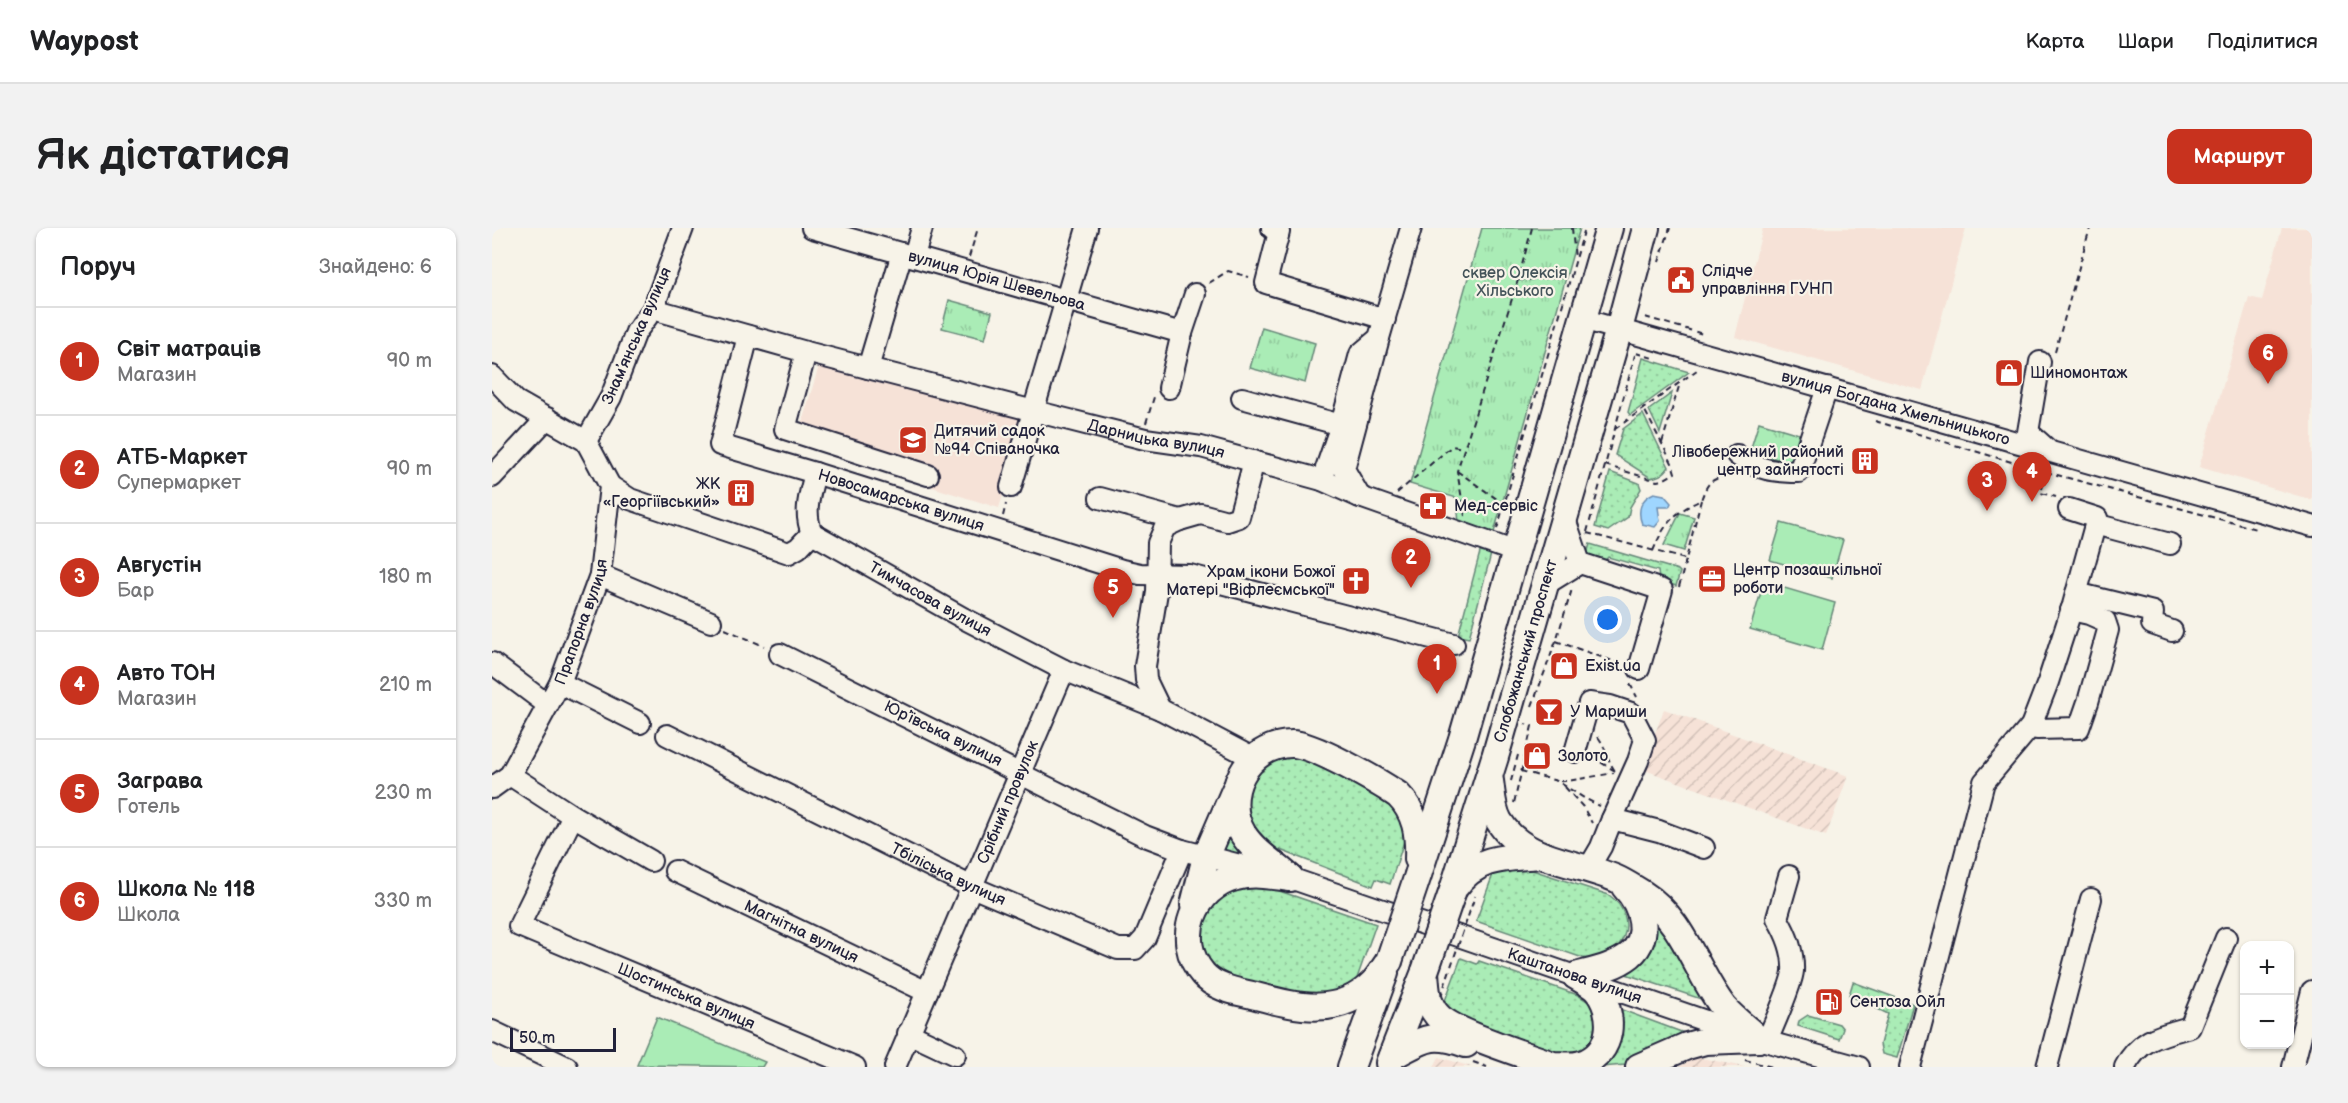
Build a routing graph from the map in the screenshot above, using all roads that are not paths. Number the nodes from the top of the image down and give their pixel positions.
1 (682, 228) edge
2 (812, 228) edge
3 (922, 228) edge
4 (1087, 228) edge
5 (1411, 228) edge
6 (1609, 228) edge
7 (1646, 228) edge
8 (1277, 229) edge
9 (908, 254) junction
10 (1195, 294) road end
11 (1066, 300) junction
12 (653, 309) junction
13 (1385, 319) junction
14 (1582, 320) junction
15 (1630, 332) junction
16 (1182, 333) junction
17 (748, 336) junction
18 (1379, 338) junction
19 (806, 352) junction
20 (2047, 358) road end
21 (868, 368) junction
22 (492, 376) edge
23 (1169, 388) road end
24 (1827, 388) junction
25 (1242, 398) dead end
26 (1034, 411) junction
27 (547, 418) junction
28 (1341, 424) junction
29 (586, 441) junction
30 (2049, 451) junction
31 (1737, 455) dead end
32 (1254, 461) junction
33 (815, 472) junction
34 (928, 475) dead end
35 (492, 477) edge
36 (1322, 480) junction
37 (610, 486) junction
38 (1011, 487) road end
39 (1100, 498) dead end
40 (1368, 500) junction
41 (2065, 504) road end
42 (1564, 516) junction
43 (1180, 520) junction
44 (2095, 524) junction
45 (2312, 526) edge
46 (812, 533) junction
47 (2170, 544) dead end
48 (1516, 552) junction
49 (1580, 563) junction
50 (1156, 573) junction
51 (600, 575) junction
52 (1544, 586) junction
53 (2074, 601) junction
54 (711, 622) road end
55 (2172, 631) dead end
56 (1454, 644) dead end
57 (780, 654) road end
58 (492, 663) edge
59 (1639, 669) road end
60 (1064, 670) junction
61 (560, 683) junction
62 (548, 705) junction
63 (1160, 709) junction
64 (640, 723) dead end
65 (2031, 726) junction
66 (667, 735) dead end
67 (1575, 752) road end
68 (1253, 758) junction
69 (1020, 773) junction
70 (510, 775) junction
71 (1489, 777) junction
72 (1236, 786) junction
73 (492, 788) edge
74 (1614, 815) junction
75 (573, 816) junction
76 (1704, 848) dead end
77 (1182, 850) junction
78 (1540, 855) junction
79 (1206, 856) junction
80 (651, 861) dead end
81 (1588, 869) junction
82 (675, 871) dead end
83 (1418, 875) junction
84 (1789, 876) dead end
85 (1290, 878) junction
86 (1618, 879) junction
87 (972, 887) junction
88 (1464, 893) junction
89 (2091, 899) dead end
90 (1191, 917) junction
91 (2226, 938) dead end
92 (1389, 961) junction
93 (1425, 971) junction
94 (1576, 976) junction
95 (2312, 991) edge
96 (927, 992) junction
97 (492, 1031) edge
98 (908, 1033) junction
99 (1760, 1047) junction
100 (955, 1055) dead end
101 (1389, 1062) edge
102 (567, 1067) edge
103 (855, 1067) edge
104 (895, 1067) edge
105 (1351, 1067) edge
106 (1529, 1067) edge
107 (1639, 1067) edge
108 (1859, 1067) edge
109 (1910, 1067) edge
110 (2047, 1067) edge
111 (2125, 1067) edge
112 (2293, 1067) edge

1 - 12 street, Знамʼянська вулиця
2 - 9 street, вулиця Юрія Шевельова
3 - 9 street
4 - 11 street
5 - 13 street
6 - 14 main road
7 - 15 main road, Слобожанський проспект
8 - 13 street
9 - 11 street, вулиця Юрія Шевельова
9 - 21 street
10 - 16 street
11 - 16 street, вулиця Юрія Шевельова
11 - 26 street
12 - 17 street, Дарницька вулиця
12 - 29 street, Знамʼянська вулиця
13 - 18 street
14 - 15 street, вулиця Богдана Хмельницького
14 - 48 main road
15 - 24 street, вулиця Богдана Хмельницького
15 - 42 main road, Слобожанський проспект
16 - 23 street
17 - 19 street, Дарницька вулиця
17 - 33 street, Новосамарська вулиця
18 - 28 street
18 - 40 street
19 - 21 street, Дарницька вулиця
19 - 34 street
20 - 30 street
21 - 26 street, Дарницька вулиця
22 - 27 street
24 - 30 street, вулиця Богдана Хмельницького
24 - 31 street
25 - 28 street
26 - 32 street, Дарницька вулиця
26 - 38 street
27 - 29 street
27 - 35 street
28 - 36 street
29 - 37 street
30 - 45 street, вулиця Богдана Хмельницького
32 - 36 street, Дарницька вулиця
32 - 43 street
33 - 46 street
33 - 50 street, Новосамарська вулиця
36 - 40 street, Дарницька вулиця
37 - 46 street
37 - 51 street, Прапорна вулиця
39 - 43 street
40 - 48 street, Дарницька вулиця
41 - 44 street
42 - 49 street
42 - 52 main road, Слобожанський проспект
43 - 50 street
44 - 47 street
44 - 53 street
46 - 60 street, Тимчасова вулиця
48 - 83 main road
49 - 52 street
49 - 59 street
50 - 56 street, Новосамарська вулиця
50 - 63 street
51 - 54 street
51 - 61 street, Прапорна вулиця
52 - 71 main road, Слобожанський проспект
53 - 55 street
53 - 65 street
53 - 65 street
57 - 69 street, Юрʼївська вулиця
58 - 62 street
60 - 63 street, Тимчасова вулиця
60 - 69 street, Срібний провулок
61 - 62 street, Прапорна вулиця
61 - 64 street
62 - 70 street, Прапорна вулиця
63 - 68 street, Тимчасова вулиця
65 - 109 street
66 - 87 street, Тбіліська вулиця
67 - 74 street
68 - 72 main road
68 - 83 main road
69 - 77 street, Юрʼївська вулиця
69 - 87 street, Срібний провулок
70 - 73 street, Прапорна вулиця
70 - 75 street
71 - 78 main road
71 - 88 main road, Слобожанський проспект
72 - 79 main road
72 - 85 main road
74 - 76 street
74 - 81 street
75 - 80 street
75 - 103 street, Шостинська вулиця
77 - 79 street, Юрʼївська вулиця
77 - 87 street, Тбіліська вулиця
78 - 81 main road
78 - 88 main road
79 - 85 street, Юрʼївська вулиця
79 - 90 main road
81 - 86 main road
82 - 96 street, Магнітна вулиця
83 - 92 main road, bridge
84 - 99 street
85 - 90 main road
85 - 94 street, Каштанова вулиця
86 - 94 main road
86 - 99 main road
87 - 96 street, Срібний провулок
88 - 93 main road, Слобожанський проспект, bridge
89 - 110 street
90 - 92 main road
91 - 111 street
92 - 105 main road
93 - 94 main road
93 - 101 main road, Слобожанський проспект
94 - 99 street, Каштанова вулиця
95 - 112 street
96 - 98 street, Срібний провулок
97 - 102 street
98 - 100 street
98 - 104 street, Срібний провулок
99 - 107 main road
99 - 108 street, Каштанова вулиця
101 - 106 main road

